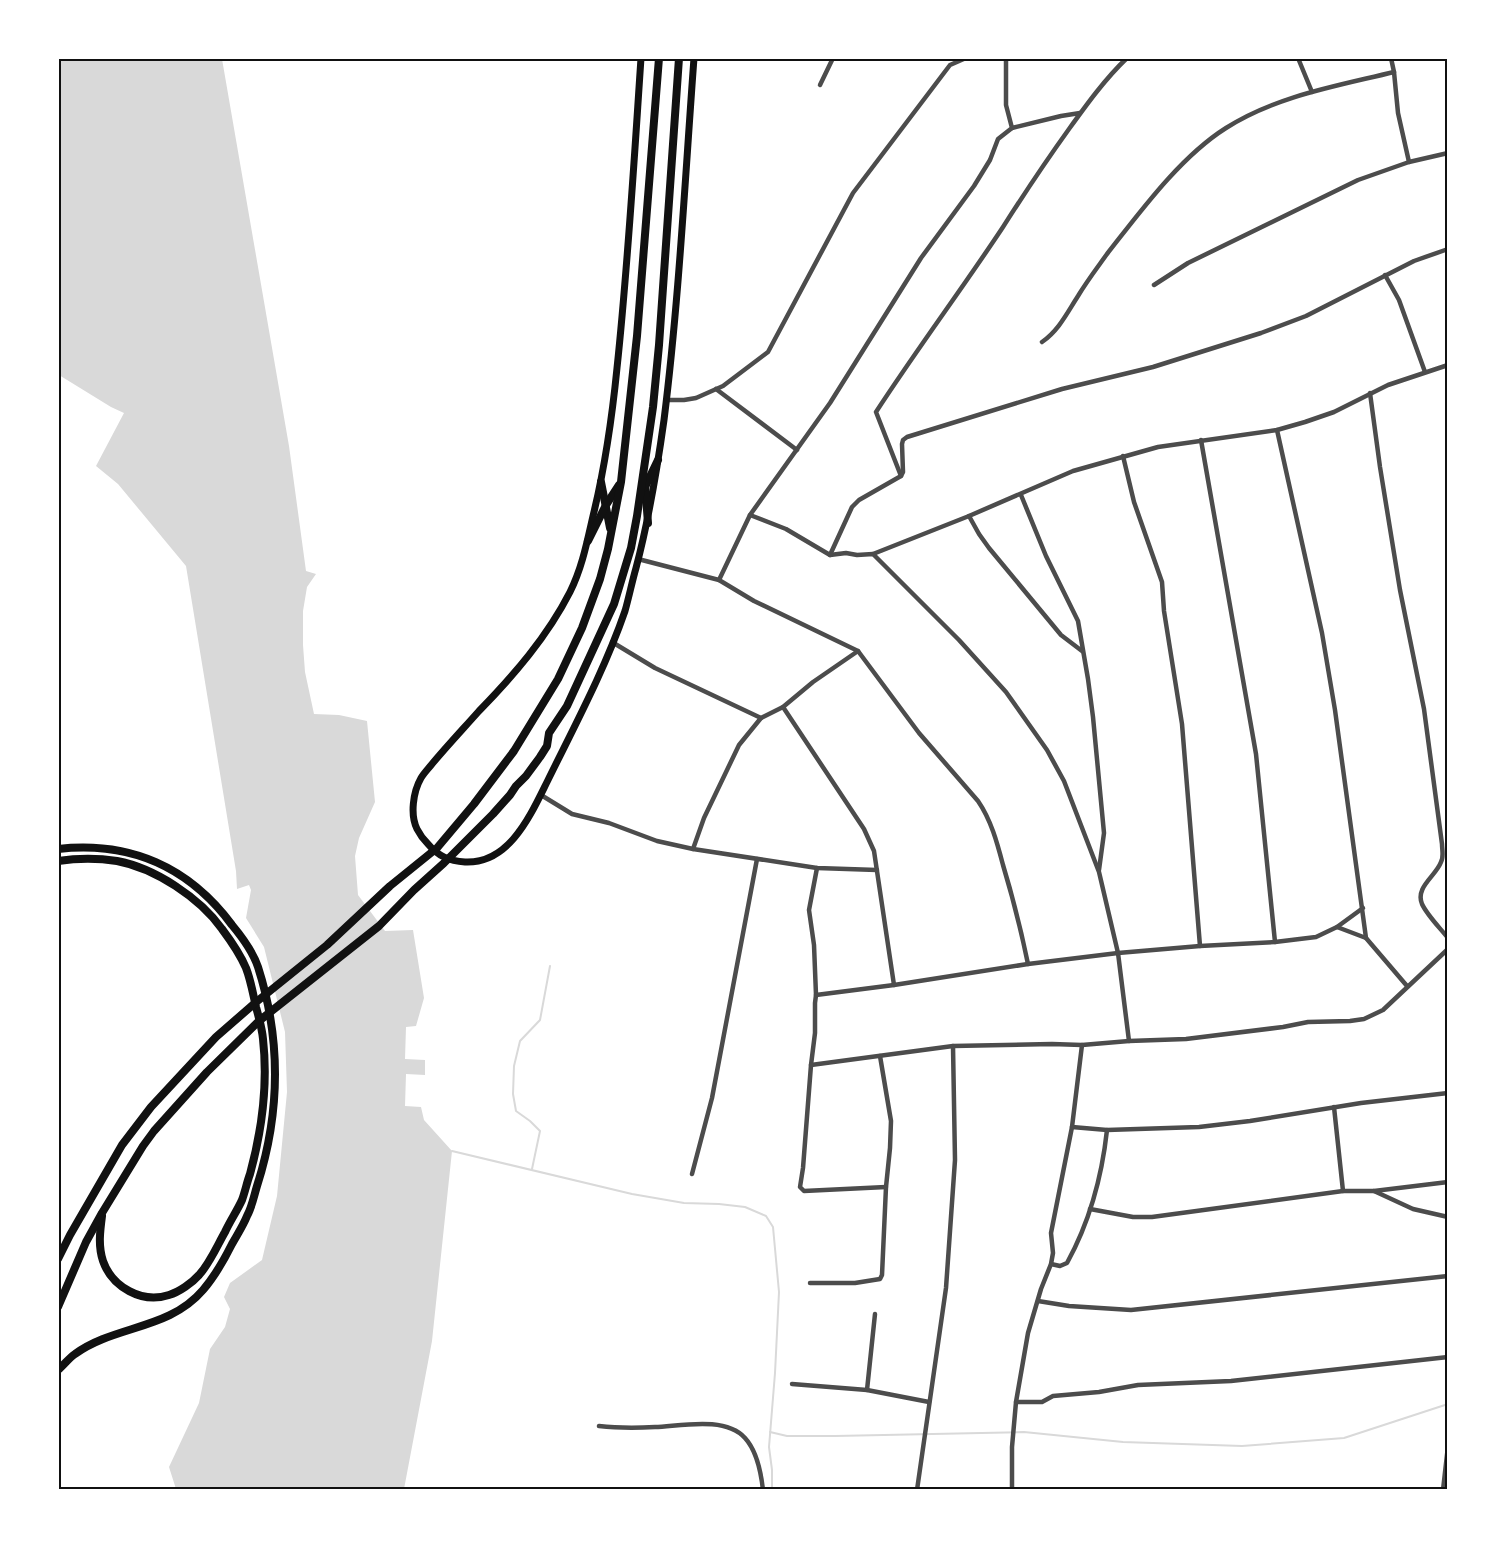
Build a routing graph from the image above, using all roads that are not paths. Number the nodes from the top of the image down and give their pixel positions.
1 (641, 58) edge
2 (659, 58) edge
3 (679, 58) edge
4 (694, 58) edge
5 (833, 58) edge
6 (945, 58) edge
7 (966, 58) edge
8 (1006, 58) edge
9 (1127, 58) edge
10 (1298, 58) edge
11 (1392, 58) edge
12 (951, 65) junction
13 (1394, 72) junction
14 (820, 85) dead end
15 (1312, 92) junction
16 (1080, 113) junction
17 (1012, 128) junction
18 (1448, 153) edge
19 (1409, 162) junction
20 (1448, 249) edge
21 (1385, 275) junction
22 (1154, 285) dead end
23 (1042, 342) dead end
24 (1448, 365) edge
25 (1425, 372) junction
26 (716, 389) junction
27 (1370, 393) junction
28 (666, 400) junction
29 (1277, 430) junction
30 (1201, 440) junction
31 (797, 450) junction
32 (1123, 456) junction
33 (646, 459) junction
34 (658, 460) junction
35 (901, 476) junction
36 (601, 482) junction
37 (621, 482) junction
38 (645, 485) junction
39 (1021, 495) junction
40 (606, 505) junction
41 (750, 515) junction
42 (637, 516) junction
43 (969, 516) junction
44 (648, 523) junction
45 (588, 541) junction
46 (608, 549) junction
47 (873, 554) junction
48 (830, 555) junction
49 (638, 559) junction
50 (719, 580) junction
51 (612, 642) junction
52 (858, 651) junction
53 (1082, 651) junction
54 (783, 707) junction
55 (761, 718) junction
56 (541, 795) junction
57 (58, 849) edge
58 (693, 849) junction
59 (757, 860) junction
60 (58, 861) edge
61 (817, 868) junction
62 (877, 870) junction
63 (1099, 872) junction
64 (1363, 908) junction
65 (1337, 927) junction
66 (1366, 938) junction
67 (1448, 938) edge
68 (1275, 942) junction
69 (1200, 946) junction
70 (1447, 952) edge
71 (1118, 953) junction
72 (1028, 964) junction
73 (894, 985) junction
74 (1407, 986) junction
75 (816, 995) junction
76 (1129, 1041) junction
77 (1082, 1045) junction
78 (953, 1046) junction
79 (880, 1056) junction
80 (811, 1065) junction
81 (1448, 1094) edge
82 (1334, 1107) junction
83 (1072, 1127) junction
84 (1107, 1130) junction
85 (692, 1174) dead end
86 (1448, 1182) edge
87 (886, 1187) junction
88 (1343, 1191) junction
89 (1374, 1191) junction
90 (1090, 1209) junction
91 (102, 1213) junction
92 (1448, 1217) edge
93 (58, 1259) edge
94 (1051, 1264) junction
95 (1448, 1276) edge
96 (810, 1283) dead end
97 (1038, 1301) junction
98 (58, 1307) edge
99 (875, 1314) dead end
100 (1448, 1357) edge
101 (58, 1370) edge
102 (792, 1384) dead end
103 (867, 1390) junction
104 (929, 1402) junction
105 (1016, 1402) junction
106 (599, 1426) dead end
107 (1448, 1446) edge
108 (763, 1490) edge
109 (917, 1490) edge
110 (1012, 1490) edge
111 (1443, 1490) edge

1 - 36 main road
2 - 37 highway
3 - 33 highway
4 - 28 main road
5 - 14 street
6 - 12 street
7 - 12 street
8 - 17 street
9 - 16 street
10 - 15 street
11 - 13 street
12 - 26 street
13 - 15 street
13 - 19 street
15 - 23 street
16 - 17 street
16 - 35 street
17 - 31 street
18 - 19 street
19 - 22 street
20 - 21 street
21 - 25 street
21 - 35 street
24 - 25 street
25 - 27 street
26 - 28 street
26 - 31 street
27 - 29 street
27 - 67 street
28 - 34 main road
29 - 30 street
29 - 64 street
30 - 32 street
30 - 68 street
31 - 41 street
32 - 39 street
32 - 69 street
33 - 38 highway
33 - 42 highway
34 - 38 highway
34 - 44 main road
35 - 48 street
36 - 40 highway
36 - 45 main road
37 - 40 highway
37 - 46 highway
38 - 42 highway
38 - 44 highway
39 - 43 street
39 - 53 street
40 - 45 highway
40 - 46 highway
41 - 48 street
41 - 50 street
42 - 91 highway
43 - 47 street
43 - 53 street
44 - 49 main road
45 - 56 main road
46 - 93 highway
47 - 48 street
47 - 63 street
49 - 50 street
49 - 51 main road
50 - 52 street
51 - 55 street
51 - 56 main road
52 - 54 street
52 - 72 street
53 - 63 street
54 - 55 street
54 - 62 street
55 - 58 street
56 - 58 street
57 - 101 highway
58 - 59 street
59 - 61 street
59 - 85 street
60 - 91 highway
61 - 62 street
61 - 75 street
62 - 73 street
63 - 71 street
64 - 65 street
64 - 66 street
65 - 66 street
65 - 68 street
66 - 74 street
68 - 69 street
69 - 71 street
70 - 74 street
71 - 72 street
71 - 76 street
72 - 73 street
73 - 75 street
74 - 76 street
75 - 80 street
76 - 77 street
77 - 78 street
77 - 83 street
78 - 79 street
78 - 104 street
79 - 80 street
79 - 87 street
80 - 87 street
81 - 82 street
82 - 84 street
82 - 88 street
83 - 84 street
83 - 94 street
84 - 90 street
86 - 89 street
87 - 96 street
88 - 89 street
88 - 90 street
89 - 92 street
90 - 94 street
91 - 98 highway
94 - 97 street
95 - 97 street
97 - 105 street
99 - 103 street
100 - 105 street
102 - 103 street
103 - 104 street
104 - 109 street
105 - 110 street
106 - 108 street
107 - 111 street

